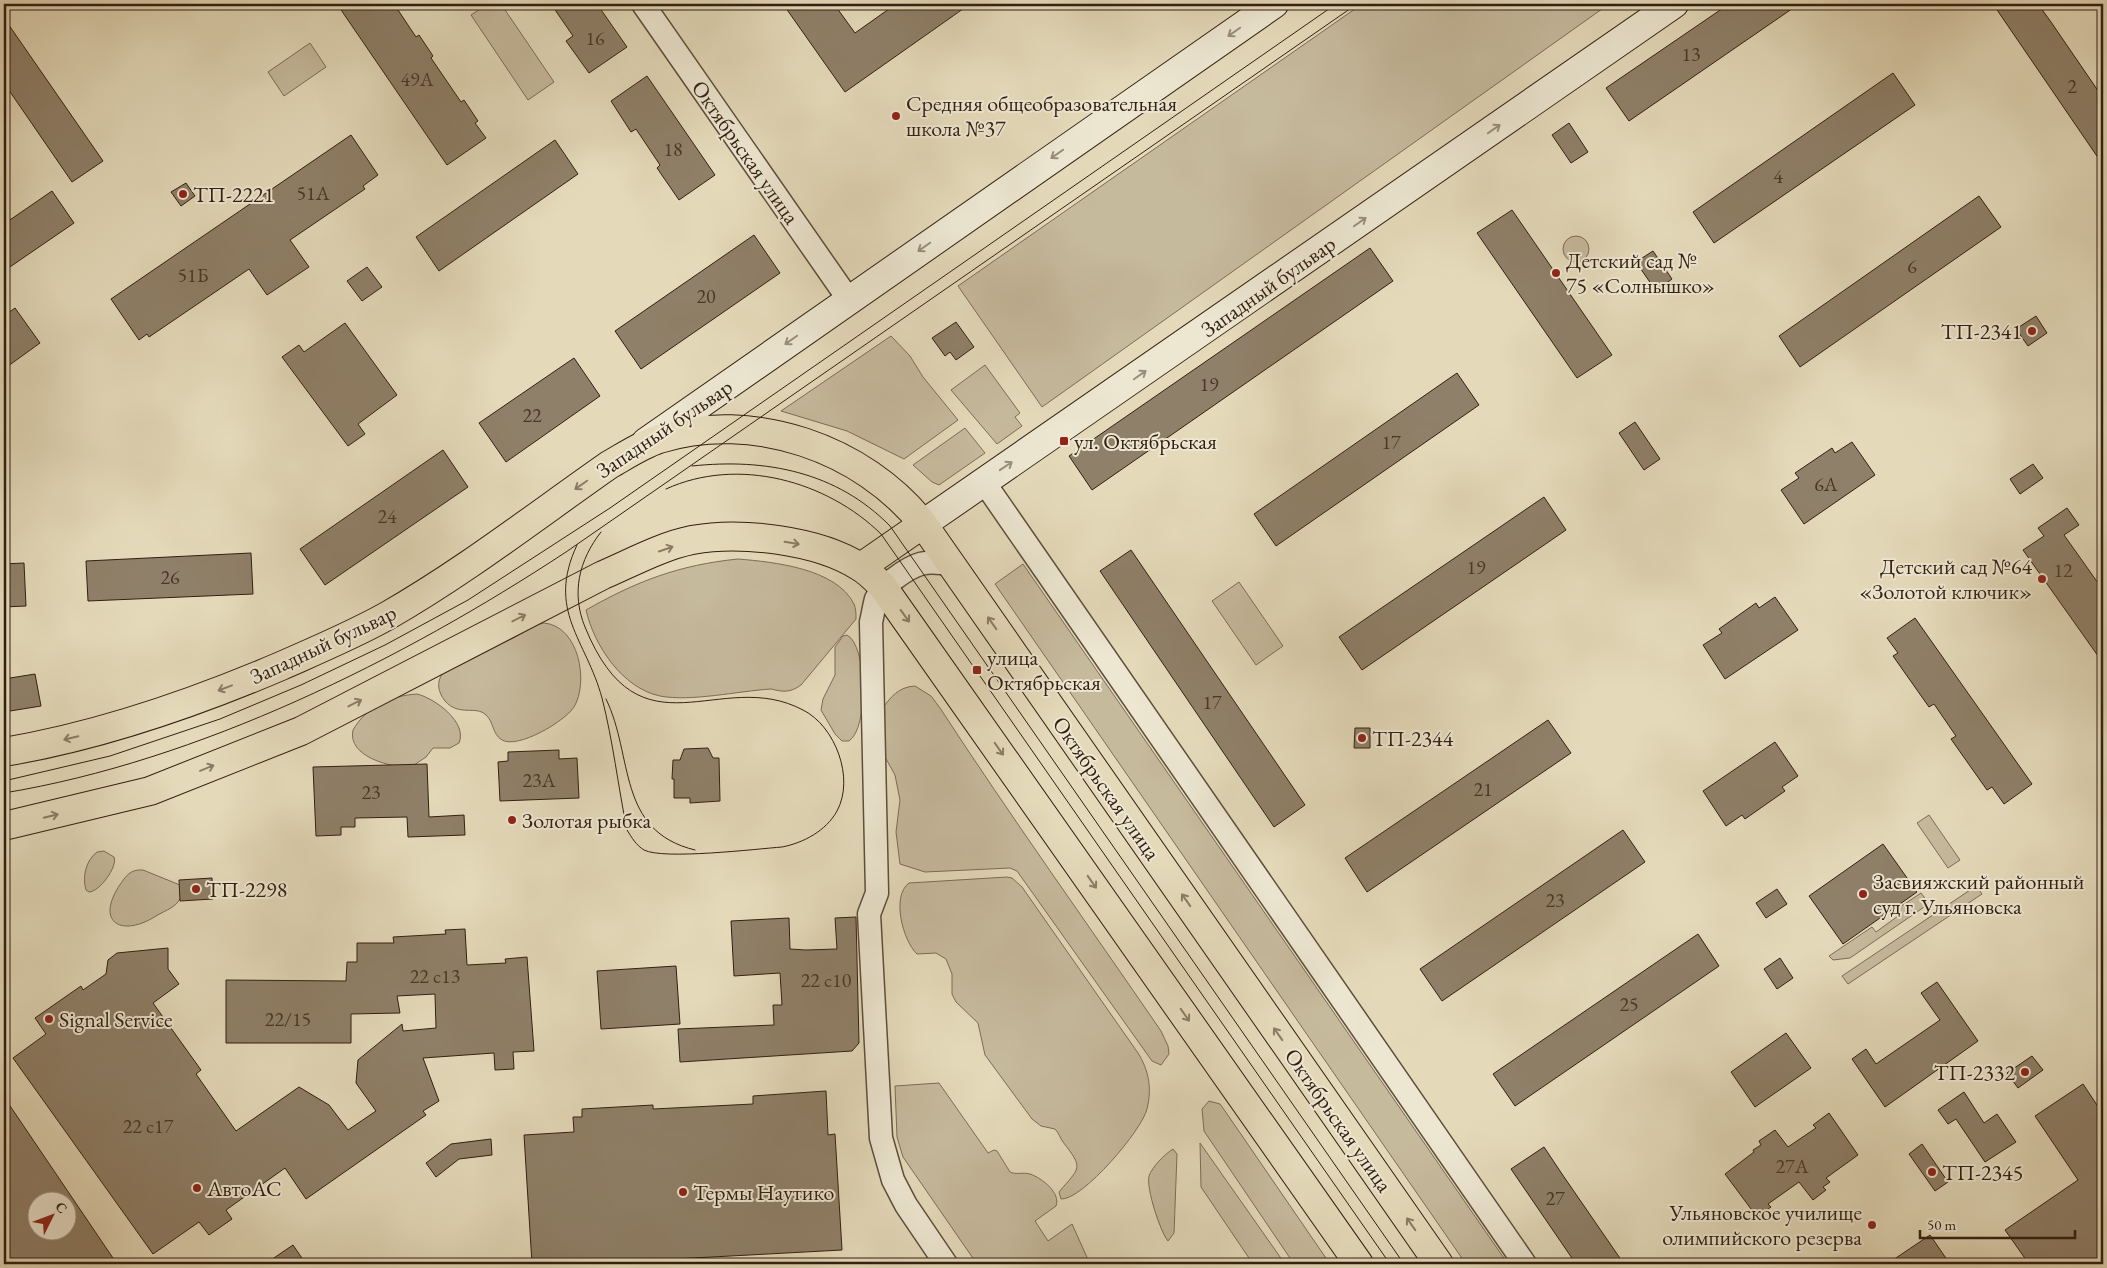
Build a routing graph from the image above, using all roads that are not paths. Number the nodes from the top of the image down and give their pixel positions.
1 (643, 4) edge
2 (1274, 4) edge
3 (1674, 4) edge
4 (849, 300) junction
5 (637, 448) junction
6 (984, 482) junction
7 (923, 524) junction
8 (885, 550) junction
9 (952, 566) junction
10 (861, 567) junction
11 (883, 587) junction
12 (4, 752) edge
13 (4, 826) edge
14 (946, 1264) edge
15 (1359, 1264) edge
16 (1439, 1264) edge
17 (1525, 1264) edge

1 - 4 street, Октябрьская улица
2 -> 4 street, Западный бульвар
6 -> 3 street, Западный бульвар
4 -> 5 street, Западный бульвар
5 - 7 main road, Октябрьская улица
5 -> 12 main road, Западный бульвар
6 - 7 street, Западный бульвар
6 - 17 street
7 - 8 main road, Западный бульвар
7 - 9 main road, Октябрьская улица
8 - 10 main road, Западный бульвар
8 - 11 street
9 - 11 street
16 -> 9 main road, Октябрьская улица
10 - 11 main road
13 -> 10 main road
11 - 14 street
11 -> 15 main road

